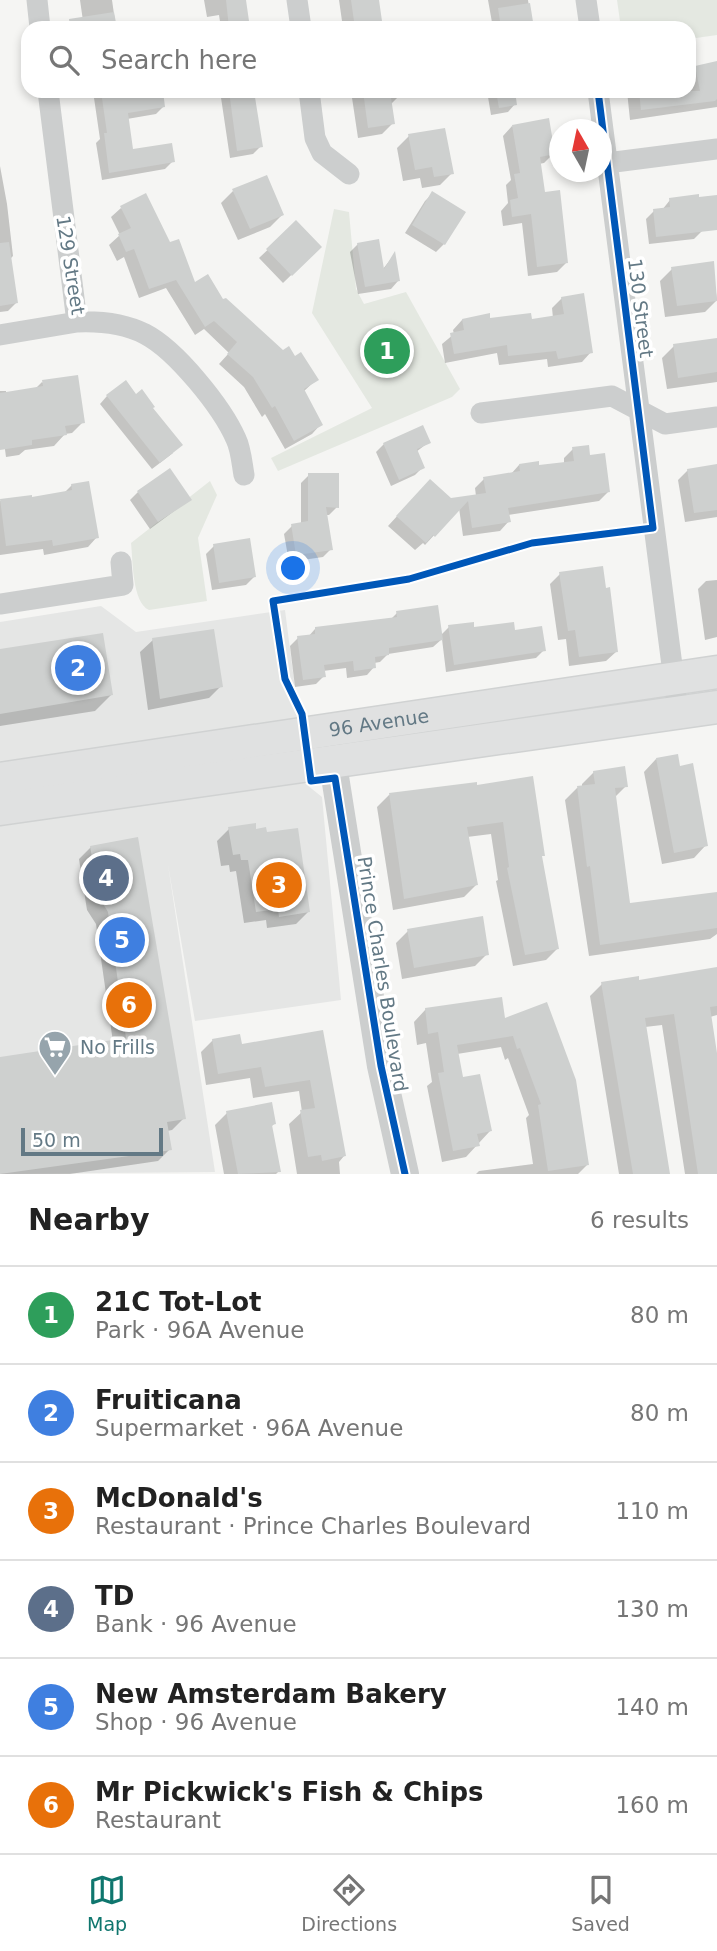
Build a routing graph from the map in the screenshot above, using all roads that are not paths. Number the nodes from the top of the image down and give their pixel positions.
1 (37, 0) edge
2 (297, 0) edge
3 (586, 0) edge
4 (39, 21) edge
5 (300, 21) edge
6 (589, 21) edge
7 (49, 98) edge
8 (310, 98) edge
9 (599, 98) edge
10 (602, 119) edge
11 (717, 149) edge
12 (612, 162) edge
13 (349, 174) dead end
14 (609, 182) edge
15 (77, 322) junction
16 (0, 335) edge
17 (638, 410) junction
18 (481, 413) dead end
19 (717, 417) edge
20 (244, 475) dead end
21 (121, 562) dead end
22 (0, 604) edge
23 (717, 672) edge
24 (673, 679) junction
25 (717, 707) edge
26 (678, 712) junction
27 (327, 730) junction
28 (332, 761) junction
29 (37, 773) junction
30 (0, 779) edge
31 (0, 809) edge
32 (405, 1174) edge

1 - 4 street
2 - 5 street
3 - 6 street
7 - 15 street, 129 Street
8 - 13 street
9 - 10 street, 130 Street
11 - 12 street
14 - 17 street, 130 Street
15 - 16 street
15 - 20 street, 129 Street
17 - 18 street
17 - 19 street
17 - 24 street, 130 Street
21 - 22 street
23 - 24 main road, 96 Avenue
24 - 26 street, 130 Street
24 - 27 main road, 96 Avenue
25 - 26 main road, 96 Avenue
26 - 28 main road, 96 Avenue
27 - 28 street, Prince Charles Boulevard
27 - 29 main road, 96 Avenue
28 - 31 main road, 96 Avenue
28 - 32 street, Prince Charles Boulevard
29 - 30 main road, 96 Avenue
29 - 31 main road

